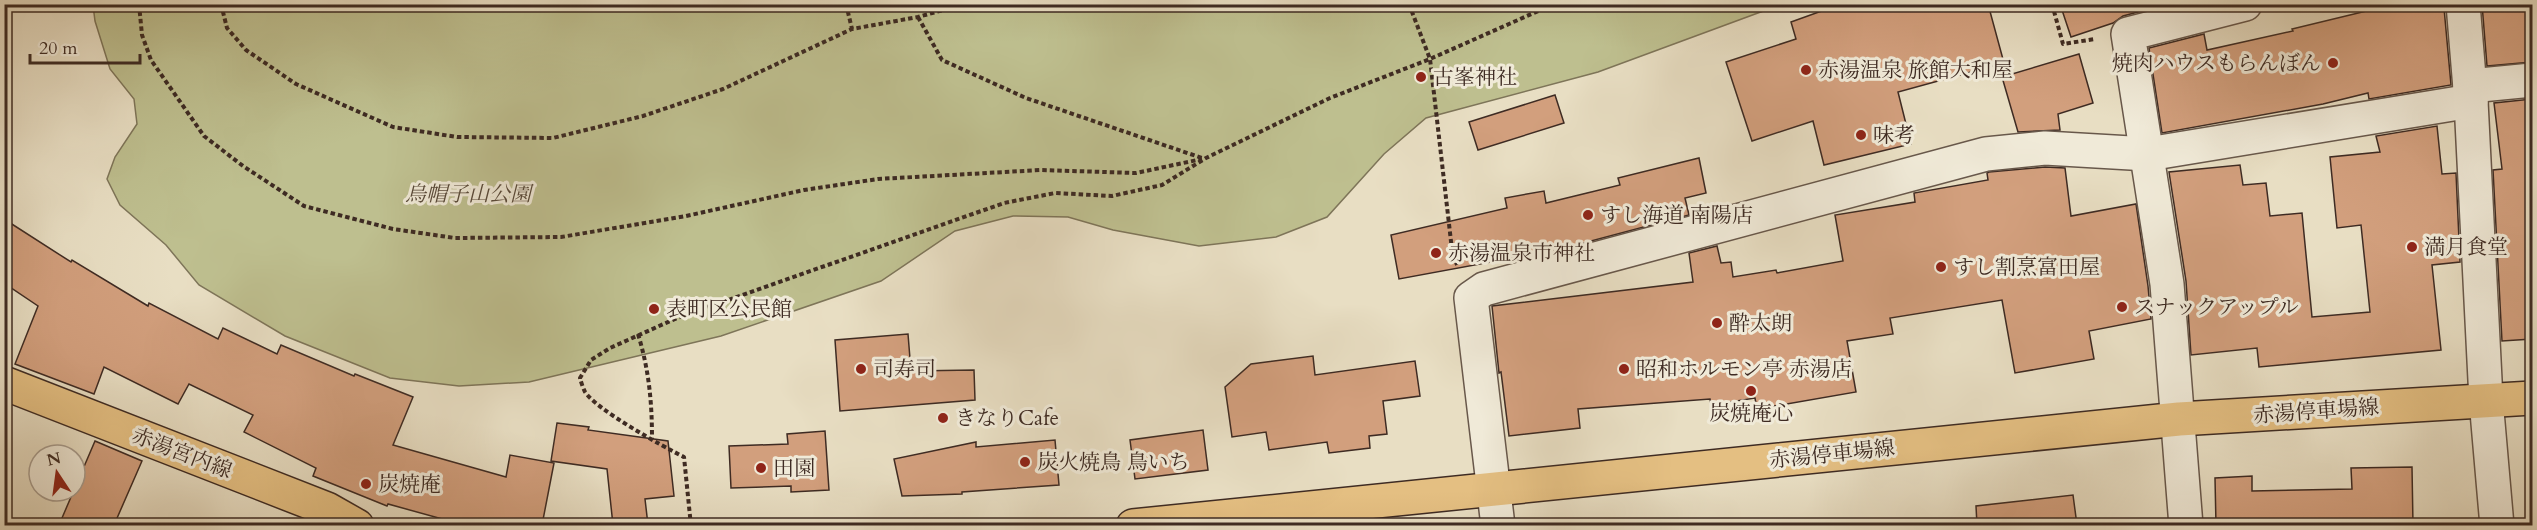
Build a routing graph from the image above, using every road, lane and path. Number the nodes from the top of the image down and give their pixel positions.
1 (139, 4) edge
2 (221, 4) edge
3 (846, 4) edge
4 (965, 4) edge
5 (1409, 4) edge
6 (1554, 4) edge
7 (2052, 4) edge
8 (2245, 4) edge
9 (2463, 4) edge
10 (918, 17) junction
11 (852, 29) junction
12 (2128, 34) junction
13 (1430, 60) junction
14 (2532, 80) edge
15 (2471, 94) junction
16 (2148, 154) junction
17 (1206, 158) junction
18 (1452, 250) dead end
19 (638, 334) junction
20 (4, 383) edge
21 (2532, 398) edge
22 (2486, 400) junction
23 (2179, 419) junction
24 (652, 440) junction
25 (1493, 489) junction
26 (1249, 520) edge
27 (357, 525) edge
28 (691, 525) edge
29 (1133, 525) edge
30 (1498, 525) edge
31 (2186, 525) edge
32 (2498, 525) edge

1 - 17 path
2 - 11 path
3 - 11 path
4 - 10 path
5 - 13 path
6 - 13 path
7 - 12 path
8 - 12 lane
9 - 15 lane
10 - 11 path
10 - 17 path
12 - 16 lane
13 - 17 path
13 - 18 path
14 - 15 lane
15 - 16 lane
15 - 22 lane
16 - 23 lane
16 - 25 lane
17 - 19 path
19 - 24 path
19 - 24 path
20 - 27 main road, 赤湯宮内線
21 - 22 main road, 赤湯停車場線
22 - 23 main road, 赤湯停車場線
22 - 32 lane
23 - 25 main road, 赤湯停車場線
23 - 31 lane
24 - 28 path
25 - 26 main road, 赤湯停車場線
25 - 30 lane
26 - 29 main road, 赤湯停車場線

